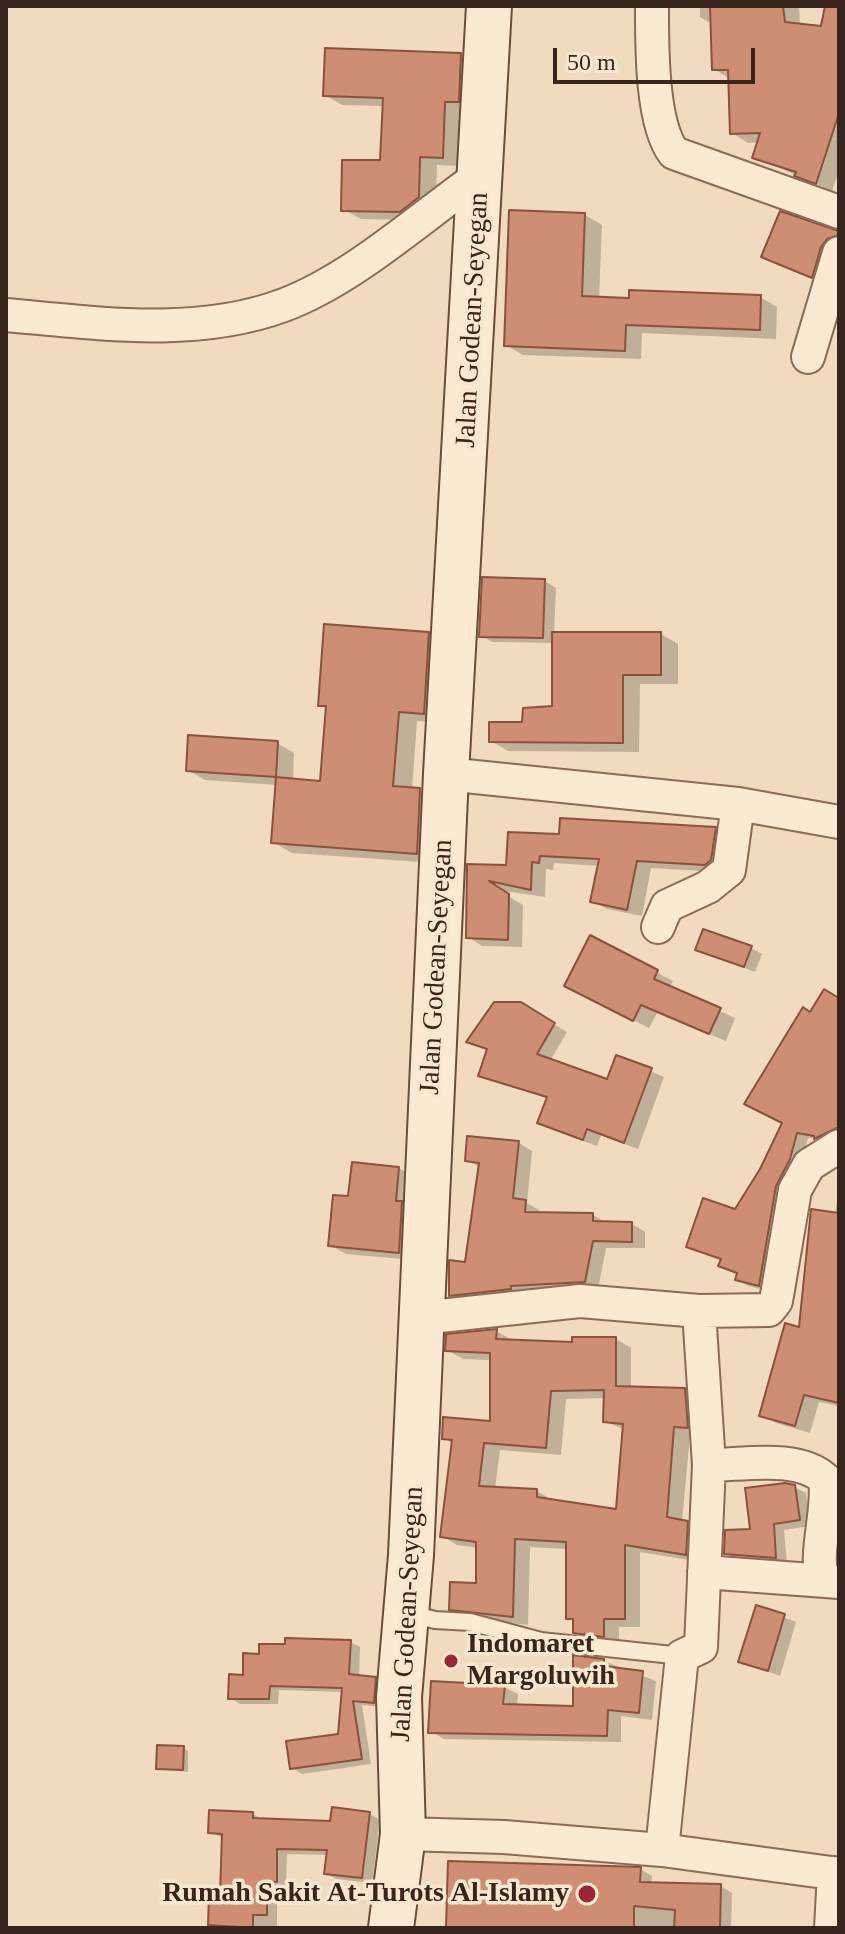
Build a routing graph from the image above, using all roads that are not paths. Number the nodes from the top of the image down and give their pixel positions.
1 (489, 6) edge
2 (652, 6) edge
3 (482, 174) junction
4 (839, 212) edge
5 (839, 253) edge
6 (6, 315) edge
7 (808, 357) dead end
8 (446, 774) junction
9 (738, 804) junction
10 (839, 822) edge
11 (658, 927) dead end
12 (839, 1146) edge
13 (699, 1311) junction
14 (421, 1318) junction
15 (709, 1465) junction
16 (704, 1572) junction
17 (831, 1581) edge
18 (406, 1613) junction
19 (682, 1656) junction
20 (403, 1834) junction
21 (662, 1850) junction
22 (836, 1874) edge
23 (391, 1928) edge
24 (831, 1928) edge

1 - 3 main road, Jalan Godean-Seyegan
2 - 4 street
3 - 6 street
3 - 8 main road, Jalan Godean-Seyegan
5 - 7 street
8 - 9 street
8 - 14 main road, Jalan Godean-Seyegan
9 - 10 street
9 - 11 street
12 - 13 street
13 - 14 street
13 - 15 street
14 - 18 main road, Jalan Godean-Seyegan
15 - 16 street
15 - 17 street
16 - 17 street
16 - 19 street
18 - 19 lane
18 - 20 main road, Jalan Godean-Seyegan
19 - 21 street
20 - 21 street
20 - 23 main road, Jalan Godean-Seyegan
21 - 22 street
22 - 24 street

